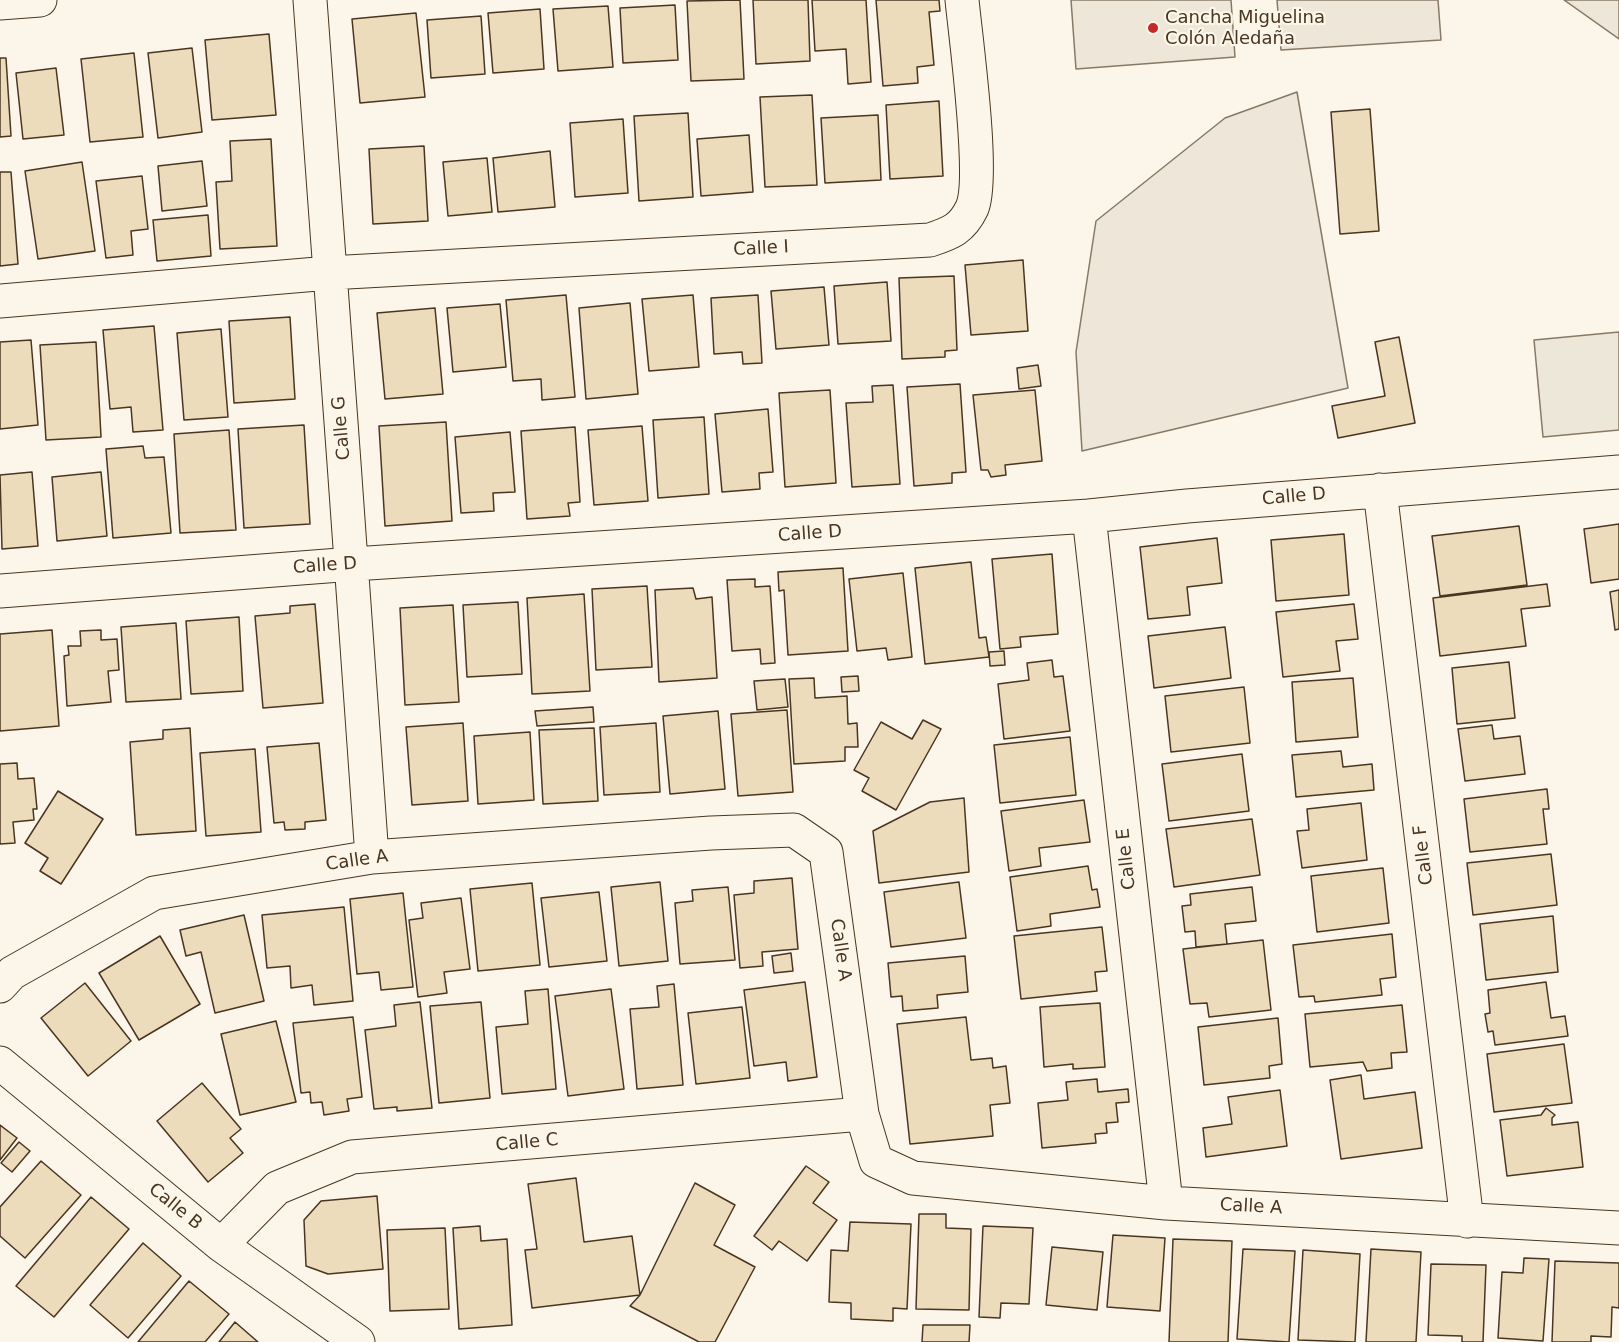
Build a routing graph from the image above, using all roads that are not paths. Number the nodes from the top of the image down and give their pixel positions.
1 (40, 0) edge
2 (310, 0) edge
3 (962, 0) edge
4 (0, 3) edge
5 (328, 273) junction
6 (0, 301) edge
7 (1619, 472) edge
8 (1380, 490) junction
9 (1089, 516) junction
10 (353, 564) junction
11 (0, 591) edge
12 (372, 857) junction
13 (4, 972) edge
14 (0, 1063) edge
15 (862, 1114) junction
16 (1166, 1203) junction
17 (1467, 1221) junction
18 (1619, 1228) edge
19 (221, 1245) junction
20 (358, 1342) edge

1 - 4 street
2 - 5 street, Calle G
3 - 5 street, Calle I
5 - 6 street, Calle I
5 - 10 street, Calle G
7 - 8 street, Calle D
8 - 9 street, Calle D
8 - 17 street, Calle F
9 - 10 street, Calle D
9 - 16 street, Calle E
10 - 11 street, Calle D
10 - 12 street, Calle G
12 - 13 street, Calle A
12 - 15 street, Calle A
14 - 19 street, Calle B
15 - 16 street, Calle A
15 - 19 street, Calle C
16 - 17 street, Calle A
17 - 18 street, Calle A
19 - 20 street, Calle B

